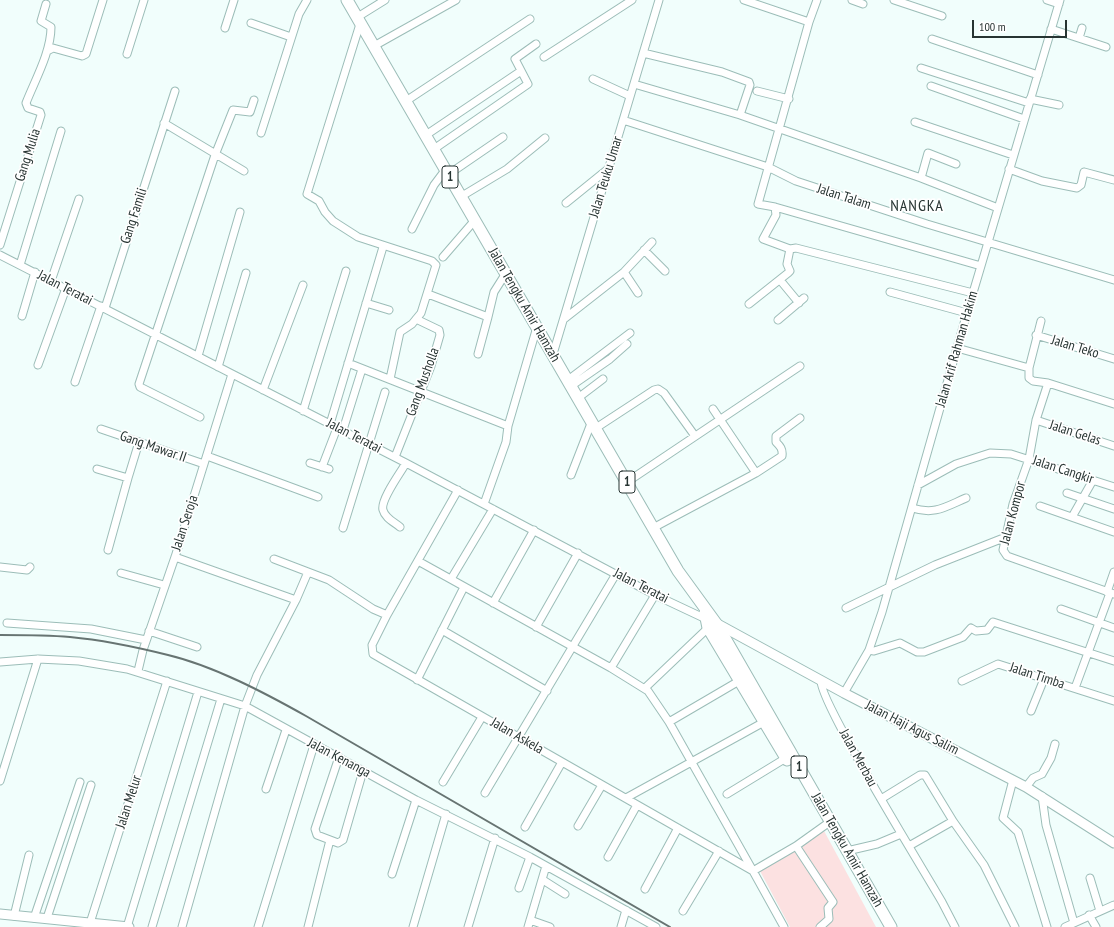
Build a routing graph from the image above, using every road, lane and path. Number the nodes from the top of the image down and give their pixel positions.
1 (103, 0) edge
2 (144, 0) edge
3 (234, 0) edge
4 (307, 0) edge
5 (347, 0) edge
6 (385, 0) edge
7 (456, 0) edge
8 (632, 0) edge
9 (658, 0) edge
10 (744, 0) edge
11 (817, 0) edge
12 (852, 0) edge
13 (894, 0) edge
14 (1047, 0) edge
15 (1059, 2) edge
16 (46, 4) dead end
17 (863, 4) dead end
18 (942, 16) dead end
19 (530, 19) dead end
20 (358, 21) junction
21 (809, 22) junction
22 (251, 23) dead end
23 (225, 28) dead end
24 (1082, 28) dead end
25 (1051, 29) junction
26 (291, 37) junction
27 (1079, 38) junction
28 (932, 39) dead end
29 (536, 44) dead end
30 (374, 46) junction
31 (1106, 47) dead end
32 (47, 51) junction
33 (643, 53) junction
34 (127, 54) dead end
35 (544, 57) dead end
36 (921, 68) dead end
37 (521, 71) junction
38 (1038, 75) junction
39 (593, 79) dead end
40 (634, 84) junction
41 (931, 86) dead end
42 (175, 91) dead end
43 (757, 91) dead end
44 (630, 96) junction
45 (789, 99) junction
46 (254, 100) dead end
47 (406, 101) junction
48 (1029, 101) junction
49 (1059, 105) dead end
50 (740, 115) junction
51 (1024, 119) junction
52 (623, 120) junction
53 (916, 122) dead end
54 (164, 123) junction
55 (780, 129) junction
56 (61, 131) dead end
57 (261, 133) dead end
58 (426, 135) junction
59 (503, 137) dead end
60 (545, 138) dead end
61 (434, 149) junction
62 (215, 155) junction
63 (1013, 155) junction
64 (956, 164) dead end
65 (768, 167) junction
66 (608, 169) junction
67 (1009, 169) junction
68 (244, 171) dead end
69 (447, 172) junction
70 (921, 178) junction
71 (1114, 180) edge
72 (462, 196) junction
73 (79, 199) dead end
74 (566, 204) dead end
75 (775, 207) junction
76 (998, 208) junction
77 (240, 212) dead end
78 (475, 220) junction
79 (412, 229) dead end
80 (652, 242) dead end
81 (987, 243) junction
82 (0, 245) edge
83 (383, 247) junction
84 (790, 249) junction
85 (644, 250) junction
86 (0, 255) edge
87 (443, 257) dead end
88 (20, 265) junction
89 (980, 266) junction
90 (665, 270) dead end
91 (346, 271) dead end
92 (35, 272) junction
93 (624, 272) junction
94 (246, 273) dead end
95 (506, 273) junction
96 (780, 280) junction
97 (1114, 280) edge
98 (51, 281) junction
99 (303, 285) dead end
100 (66, 288) junction
101 (890, 292) dead end
102 (638, 293) dead end
103 (973, 293) junction
104 (428, 294) junction
105 (366, 303) junction
106 (750, 304) dead end
107 (103, 307) junction
108 (388, 310) dead end
109 (967, 313) junction
110 (22, 316) dead end
111 (488, 317) junction
112 (416, 319) junction
113 (564, 320) junction
114 (778, 320) dead end
115 (1041, 321) dead end
116 (537, 327) junction
117 (630, 333) dead end
118 (156, 335) junction
119 (1036, 335) junction
120 (627, 344) dead end
121 (958, 348) junction
122 (478, 354) dead end
123 (553, 354) junction
124 (198, 356) junction
125 (1114, 359) edge
126 (348, 363) junction
127 (38, 365) dead end
128 (800, 366) dead end
129 (218, 367) junction
130 (1029, 368) junction
131 (362, 369) junction
132 (232, 374) junction
133 (603, 379) dead end
134 (390, 380) junction
135 (75, 382) dead end
136 (570, 383) junction
137 (1048, 383) junction
138 (263, 390) junction
139 (385, 392) dead end
140 (420, 393) junction
141 (578, 398) junction
142 (1114, 404) edge
143 (713, 409) dead end
144 (304, 410) junction
145 (200, 417) dead end
146 (800, 418) dead end
147 (721, 420) junction
148 (1036, 420) junction
149 (330, 424) junction
150 (594, 424) junction
151 (508, 426) junction
152 (102, 429) dead end
153 (340, 429) junction
154 (695, 436) junction
155 (139, 442) junction
156 (370, 444) junction
157 (1114, 446) edge
158 (207, 456) junction
159 (395, 457) junction
160 (1029, 459) junction
161 (310, 463) dead end
162 (406, 463) junction
163 (204, 464) junction
164 (97, 469) dead end
165 (756, 473) junction
166 (571, 475) dead end
167 (128, 478) junction
168 (1092, 480) junction
169 (627, 482) junction
170 (918, 485) junction
171 (1114, 487) edge
172 (458, 490) junction
173 (1067, 493) dead end
174 (318, 497) dead end
175 (966, 498) dead end
176 (1082, 499) junction
177 (484, 504) junction
178 (1040, 506) dead end
179 (912, 508) junction
180 (493, 509) junction
181 (1114, 509) edge
182 (1072, 518) junction
183 (400, 527) dead end
184 (343, 528) dead end
185 (653, 528) junction
186 (534, 530) junction
187 (1114, 532) edge
188 (1006, 537) junction
189 (108, 550) dead end
190 (578, 553) junction
191 (175, 556) junction
192 (274, 559) dead end
193 (418, 561) junction
194 (0, 566) edge
195 (30, 567) dead end
196 (308, 572) junction
197 (1114, 572) edge
198 (121, 573) dead end
199 (616, 574) junction
200 (451, 580) junction
201 (164, 585) junction
202 (464, 587) junction
203 (889, 588) junction
204 (1110, 593) edge
205 (655, 595) junction
206 (296, 600) junction
207 (493, 603) junction
208 (846, 608) dead end
209 (1061, 609) dead end
210 (387, 615) junction
211 (708, 619) junction
212 (7, 623) dead end
213 (1100, 623) junction
214 (536, 627) junction
215 (1114, 628) edge
216 (442, 630) junction
217 (149, 631) junction
218 (146, 640) junction
219 (197, 647) dead end
220 (573, 647) junction
221 (869, 650) junction
222 (1088, 652) junction
223 (38, 659) junction
224 (1114, 661) edge
225 (0, 662) edge
226 (612, 668) junction
227 (138, 671) junction
228 (1044, 679) junction
229 (417, 680) junction
230 (821, 680) junction
231 (167, 681) junction
232 (739, 681) junction
233 (962, 681) dead end
234 (645, 688) junction
235 (1075, 688) junction
236 (547, 691) junction
237 (198, 692) junction
238 (844, 693) junction
239 (221, 699) junction
240 (1114, 701) edge
241 (245, 706) junction
242 (1031, 711) dead end
243 (482, 717) junction
244 (670, 722) junction
245 (764, 722) junction
246 (286, 730) junction
247 (519, 736) junction
248 (1055, 744) dead end
249 (314, 745) junction
250 (340, 757) junction
251 (786, 758) junction
252 (562, 762) junction
253 (690, 762) junction
254 (363, 770) junction
255 (1013, 780) junction
256 (0, 781) edge
257 (80, 782) dead end
258 (443, 782) dead end
259 (602, 784) junction
260 (91, 785) dead end
261 (1026, 787) junction
262 (266, 789) dead end
263 (485, 793) dead end
264 (727, 794) dead end
265 (1042, 796) junction
266 (626, 798) junction
267 (881, 798) junction
268 (416, 800) junction
269 (637, 805) junction
270 (446, 814) junction
271 (953, 821) junction
272 (828, 823) junction
273 (578, 826) dead end
274 (525, 827) dead end
275 (678, 828) junction
276 (901, 834) junction
277 (495, 838) junction
278 (330, 840) junction
279 (1114, 843) edge
280 (796, 846) junction
281 (909, 846) junction
282 (719, 851) junction
283 (848, 851) junction
284 (29, 855) dead end
285 (530, 857) junction
286 (608, 857) dead end
287 (546, 866) junction
288 (753, 871) junction
289 (392, 874) dead end
290 (1090, 878) dead end
291 (543, 880) junction
292 (519, 888) dead end
293 (645, 889) dead end
294 (565, 894) dead end
295 (1114, 905) edge
296 (626, 910) junction
297 (683, 911) dead end
298 (1100, 911) junction
299 (0, 914) edge
300 (1089, 915) junction
301 (14, 916) junction
302 (34, 918) junction
303 (47, 918) junction
304 (90, 923) junction
305 (1074, 923) junction
306 (529, 924) edge
307 (100, 926) edge
308 (126, 927) edge
309 (152, 927) edge
310 (182, 927) edge
311 (258, 927) edge
312 (308, 927) edge
313 (413, 927) edge
314 (468, 927) edge
315 (550, 927) edge
316 (621, 927) edge
317 (656, 927) edge
318 (784, 927) edge
319 (820, 927) edge
320 (882, 927) edge
321 (891, 927) edge
322 (955, 927) edge
323 (1015, 927) edge
324 (1047, 927) edge
325 (1065, 927) edge
326 (1096, 927) edge

1 - 32 street
2 - 34 street
3 - 23 street
4 - 26 street
5 - 20 main road, Jalan Tengku Amir Hamzah / 1
6 - 20 street
7 - 30 street
8 - 35 street
9 - 33 street, Jalan Teuku Umar
10 - 21 street
11 - 21 street
12 - 17 street
13 - 18 street
14 - 15 street
15 - 25 street, Jalan Arif Rahman Hakim
16 - 32 street
19 - 47 street
20 - 30 main road, Jalan Tengku Amir Hamzah / 1
20 - 83 street
21 - 45 street
22 - 26 street
24 - 27 street
25 - 27 street
25 - 38 street, Jalan Arif Rahman Hakim
26 - 57 street
27 - 31 street
28 - 38 street
29 - 37 street
30 - 47 main road, Jalan Tengku Amir Hamzah / 1
32 - 82 street, Gang Mulia
33 - 40 street, Jalan Teuku Umar
33 - 50 street
36 - 48 street
37 - 58 street
37 - 61 street
38 - 48 street, Jalan Arif Rahman Hakim
39 - 44 street
40 - 44 street, Jalan Teuku Umar
40 - 50 street
41 - 51 street
42 - 54 street, Gang Famili
43 - 45 street
44 - 52 street, Jalan Teuku Umar
45 - 55 street
46 - 62 street
47 - 58 main road, Jalan Tengku Amir Hamzah / 1
48 - 49 street
48 - 51 street, Jalan Arif Rahman Hakim
50 - 55 street
51 - 63 street, Jalan Arif Rahman Hakim
52 - 65 street, Jalan Talam
52 - 66 street, Jalan Teuku Umar
53 - 63 street
54 - 62 street
54 - 107 street, Gang Famili
55 - 65 street
55 - 70 street
56 - 88 street
58 - 61 main road, Jalan Tengku Amir Hamzah / 1
59 - 69 street
60 - 72 street
61 - 69 main road, Jalan Tengku Amir Hamzah / 1
62 - 68 street
62 - 118 street
63 - 67 street, Jalan Arif Rahman Hakim
64 - 70 street
65 - 75 street
65 - 81 street, Jalan Talam
66 - 74 street
66 - 113 street, Jalan Teuku Umar
67 - 71 street
67 - 76 street, Jalan Arif Rahman Hakim
69 - 72 main road, Jalan Tengku Amir Hamzah / 1
69 - 79 street
70 - 76 street
72 - 78 main road, Jalan Tengku Amir Hamzah / 1
73 - 98 street
75 - 84 street
75 - 89 street
76 - 81 street, Jalan Arif Rahman Hakim
77 - 124 street
78 - 87 street
78 - 95 main road, Jalan Tengku Amir Hamzah / 1
80 - 85 street
81 - 89 street, Jalan Arif Rahman Hakim
81 - 97 street, Jalan Talam
83 - 104 street
83 - 105 street
84 - 96 street
84 - 103 street
85 - 90 street
85 - 93 street
86 - 88 street, Jalan Teratai
88 - 92 street, Jalan Teratai
89 - 103 street, Jalan Arif Rahman Hakim
91 - 144 street
92 - 98 street, Jalan Teratai
92 - 110 street
93 - 102 street
93 - 113 street
94 - 129 street
95 - 111 street
95 - 116 main road, Jalan Tengku Amir Hamzah / 1
96 - 106 street
96 - 114 street
98 - 100 street, Jalan Teratai
99 - 138 street
100 - 107 street, Jalan Teratai
100 - 127 street
101 - 109 street
103 - 109 street, Jalan Arif Rahman Hakim
104 - 111 street
104 - 112 street
105 - 108 street
105 - 126 street
107 - 118 street, Jalan Teratai
107 - 135 street, Gang Famili
109 - 121 street, Jalan Arif Rahman Hakim
111 - 122 street
112 - 134 street
112 - 140 street, Gang Musholla
113 - 123 street, Jalan Teuku Umar
115 - 119 street
116 - 123 main road, Jalan Tengku Amir Hamzah / 1
116 - 151 street
117 - 136 street
118 - 124 street, Jalan Teratai
118 - 145 street
119 - 125 street, Jalan Teko
119 - 130 street
120 - 136 street
121 - 130 street
121 - 170 street, Jalan Arif Rahman Hakim
123 - 136 main road, Jalan Tengku Amir Hamzah / 1
124 - 129 street, Jalan Teratai
126 - 131 street
126 - 149 street
128 - 147 street
129 - 132 street, Jalan Teratai
130 - 137 street
131 - 134 street
131 - 153 street
132 - 138 street, Jalan Teratai
132 - 158 street, Jalan Seroja
133 - 141 street
134 - 140 street
136 - 141 main road, Jalan Tengku Amir Hamzah / 1
137 - 142 street
137 - 148 street, Jalan Kompor
138 - 144 street, Jalan Teratai
139 - 156 street
140 - 151 street
140 - 159 street, Gang Musholla
141 - 150 main road, Jalan Tengku Amir Hamzah / 1
143 - 147 street
144 - 149 street, Jalan Teratai
146 - 165 street
147 - 154 street
147 - 165 street
148 - 157 street, Jalan Gelas
148 - 160 street, Jalan Kompor
149 - 153 street, Jalan Teratai
150 - 154 street
150 - 166 street
150 - 169 main road, Jalan Tengku Amir Hamzah / 1
151 - 177 street
152 - 155 street, Gang Mawar II
153 - 156 street, Jalan Teratai
153 - 161 street
154 - 169 street
155 - 163 street, Gang Mawar II
155 - 167 street
156 - 159 street, Jalan Teratai
156 - 184 street
158 - 163 street, Jalan Seroja
158 - 174 street
159 - 162 street, Jalan Teratai
160 - 168 street, Jalan Cangkir
160 - 170 street, Jalan Cangkir
160 - 188 street, Jalan Kompor
162 - 172 street, Jalan Teratai
162 - 183 street
163 - 191 street, Jalan Seroja
164 - 167 street
165 - 185 street
167 - 189 street
168 - 171 street, Jalan Cangkir
168 - 176 street
169 - 185 main road, Jalan Tengku Amir Hamzah / 1
170 - 179 street, Jalan Arif Rahman Hakim
172 - 177 street, Jalan Teratai
172 - 193 street, Jalan Askela
173 - 176 street
175 - 179 street
176 - 181 street
176 - 182 street
177 - 180 street, Jalan Teratai
178 - 182 street
179 - 203 street, Jalan Arif Rahman Hakim
180 - 186 street, Jalan Teratai
180 - 200 street
182 - 187 street
185 - 211 main road, Jalan Tengku Amir Hamzah / 1
186 - 190 street, Jalan Teratai
186 - 207 street
188 - 203 street
188 - 204 street, Jalan Kompor
190 - 199 street, Jalan Teratai
190 - 214 street
191 - 201 street, Jalan Seroja
191 - 206 street
192 - 196 street
193 - 200 street
193 - 210 street, Jalan Askela
194 - 195 street
196 - 206 street
196 - 210 street
197 - 204 street
198 - 201 street
199 - 205 street, Jalan Teratai
199 - 220 street
200 - 202 street
201 - 217 street, Jalan Seroja
202 - 207 street
202 - 216 street
203 - 208 street
203 - 221 street, Jalan Arif Rahman Hakim
204 - 213 street
205 - 211 street, Jalan Teratai
205 - 226 street
206 - 241 street
207 - 214 street
209 - 213 street
210 - 229 street, Jalan Askela
211 - 230 street, Jalan Haji Agus Salim
211 - 232 main road, Jalan Tengku Amir Hamzah / 1
211 - 234 street
211 - 272 main road, Jalan Tengku Amir Hamzah / 1
212 - 218 street
213 - 215 street
213 - 222 street
214 - 220 street
216 - 229 street
216 - 236 street
217 - 218 street, Jalan Seroja
217 - 219 street
218 - 227 street, Jalan Seroja
220 - 226 street
220 - 236 street
221 - 222 street
221 - 238 street, Jalan Arif Rahman Hakim
222 - 224 street
222 - 235 street
223 - 225 street, Jalan Kenanga
223 - 227 street, Jalan Kenanga
223 - 256 street
226 - 234 street
227 - 231 street, Jalan Kenanga
228 - 233 street, Jalan Timba
228 - 235 street, Jalan Timba
228 - 242 street
229 - 243 street, Jalan Askela
230 - 238 street, Jalan Haji Agus Salim
230 - 267 street, Jalan Merbau
231 - 237 street, Jalan Kenanga
231 - 304 street, Jalan Melur
232 - 244 street
232 - 245 main road, Jalan Tengku Amir Hamzah / 1
234 - 244 street
235 - 240 street, Jalan Timba
236 - 247 street
237 - 239 street, Jalan Kenanga
237 - 308 street
238 - 255 street, Jalan Haji Agus Salim
239 - 241 street, Jalan Kenanga
239 - 309 street
241 - 246 street, Jalan Kenanga
241 - 310 street
243 - 247 street, Jalan Askela
243 - 258 street
244 - 253 street
245 - 251 main road, Jalan Tengku Amir Hamzah / 1
245 - 253 street
246 - 249 street, Jalan Kenanga
246 - 262 street
247 - 252 street, Jalan Askela
247 - 263 street
248 - 261 street
249 - 250 street, Jalan Kenanga
249 - 311 street
250 - 254 street, Jalan Kenanga
250 - 278 street
251 - 264 street
251 - 272 main road, Jalan Tengku Amir Hamzah / 1
252 - 259 street, Jalan Askela
252 - 274 street
253 - 266 street
253 - 288 street
254 - 268 street, Jalan Kenanga
254 - 278 street
255 - 261 street, Jalan Haji Agus Salim
255 - 324 street
257 - 302 street
259 - 266 street, Jalan Askela
259 - 273 street
260 - 303 street
261 - 265 street, Jalan Haji Agus Salim
265 - 279 street, Jalan Haji Agus Salim
265 - 305 street
266 - 269 street, Jalan Askela
267 - 271 street
267 - 276 street, Jalan Merbau
268 - 270 street, Jalan Kenanga
268 - 289 street
269 - 275 street, Jalan Askela
269 - 286 street
270 - 277 street, Jalan Kenanga
270 - 313 street
271 - 281 street
271 - 323 street
272 - 280 street
272 - 283 main road, Jalan Tengku Amir Hamzah / 1
272 - 320 main road, Jalan Tengku Amir Hamzah / 1
275 - 282 street, Jalan Askela
275 - 293 street
276 - 281 street, Jalan Merbau
276 - 283 street
277 - 285 street, Jalan Kenanga
277 - 314 street
278 - 312 street
280 - 288 street
280 - 319 street
281 - 322 street, Jalan Merbau
282 - 288 street, Jalan Askela
282 - 297 street
283 - 321 main road, Jalan Tengku Amir Hamzah / 1
284 - 301 street
285 - 287 street, Jalan Kenanga
285 - 292 street
287 - 291 street
287 - 296 street, Jalan Kenanga
288 - 318 street
290 - 298 street
291 - 294 street
291 - 306 street
295 - 298 street
296 - 316 street
296 - 317 street, Jalan Kenanga
298 - 300 street
299 - 301 street
300 - 305 street
300 - 326 street
301 - 302 street
302 - 303 street
303 - 304 street
304 - 307 street
305 - 325 street
306 - 315 street
307 - 308 street

